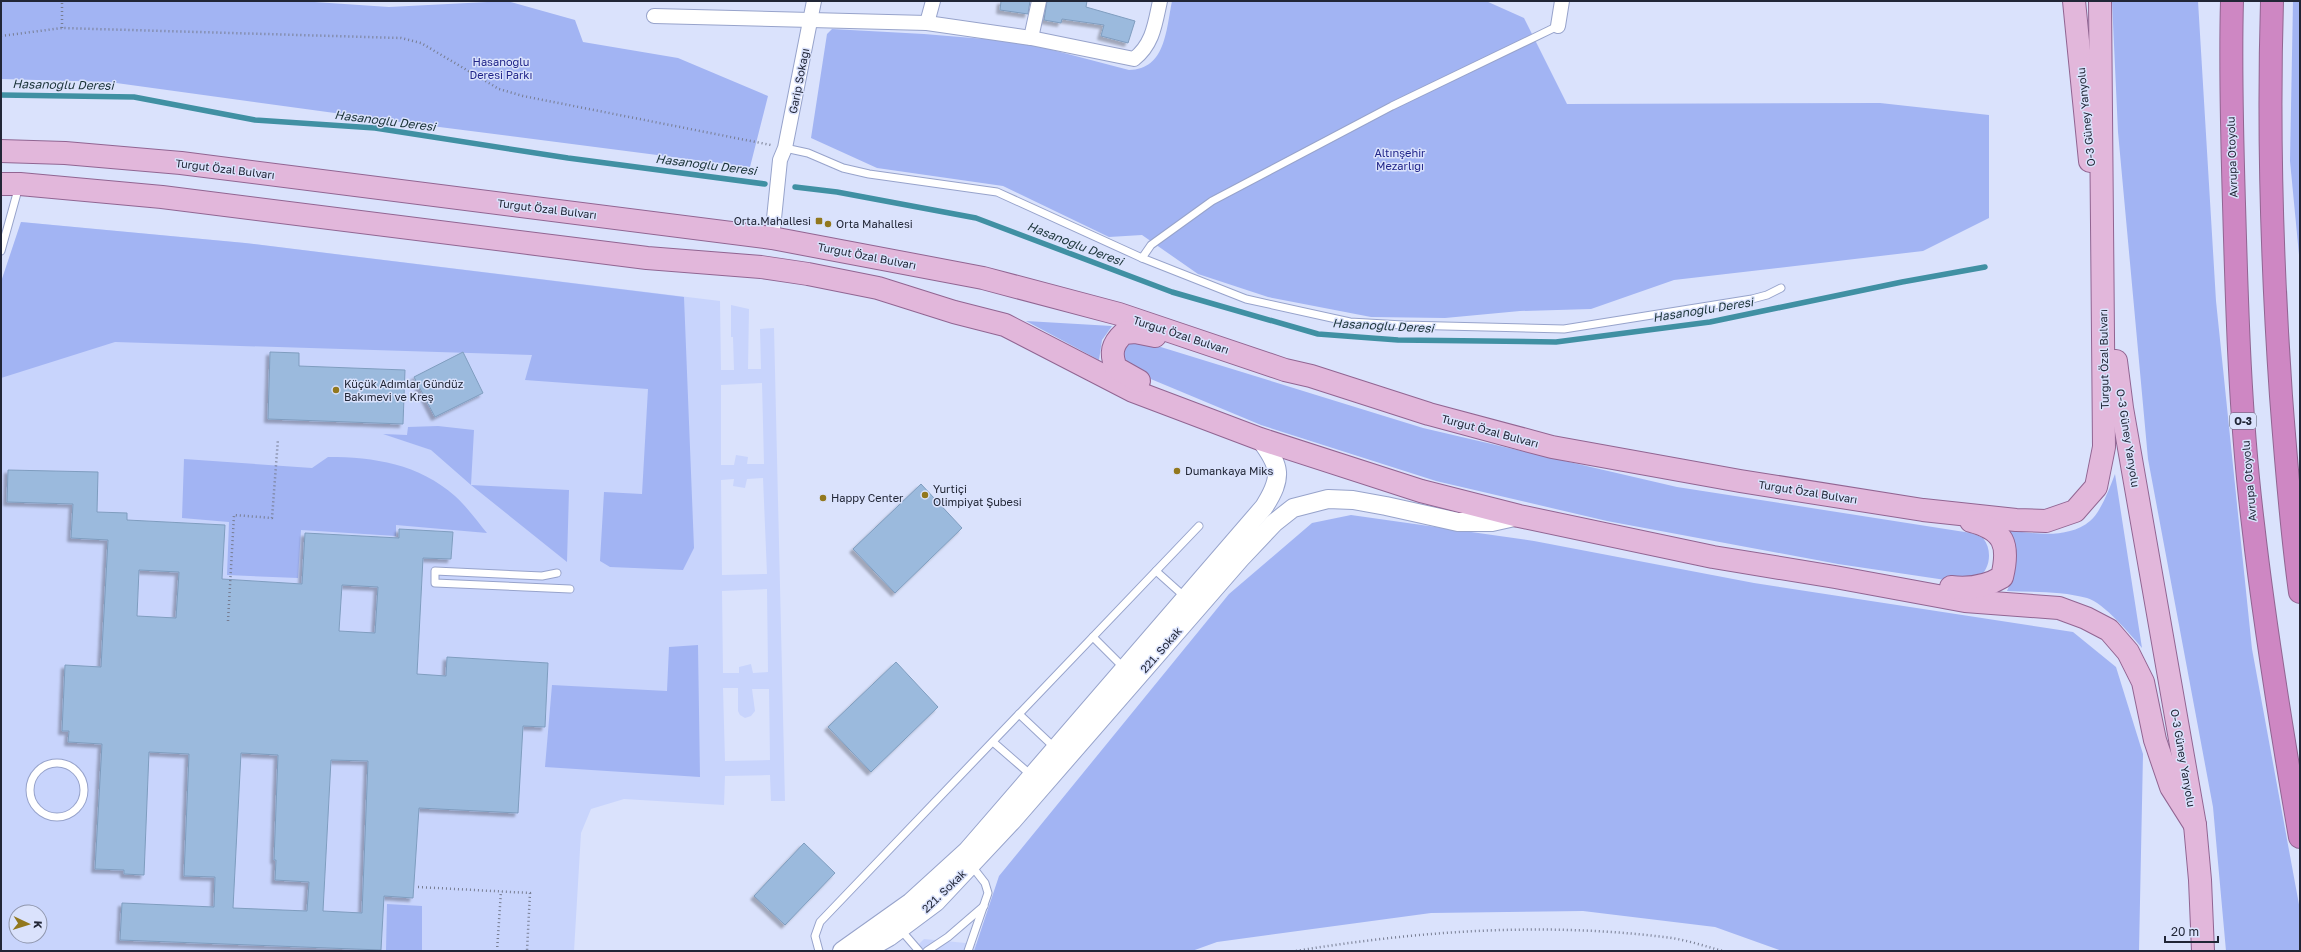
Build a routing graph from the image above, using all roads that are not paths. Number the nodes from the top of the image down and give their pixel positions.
1 (814, 1) edge
2 (933, 1) edge
3 (1039, 1) edge
4 (1160, 1) edge
5 (1562, 1) edge
6 (2074, 1) edge
7 (2082, 1) edge
8 (2100, 1) edge
9 (2232, 1) edge
10 (2272, 1) edge
11 (654, 16) dead end
12 (811, 20) junction
13 (927, 23) junction
14 (1558, 26) joint
15 (1031, 38) junction
16 (1, 151) edge
17 (783, 154) junction
18 (2089, 156) junction
19 (10, 184) edge
20 (772, 238) junction
21 (2102, 242) junction
22 (1, 251) edge
23 (1142, 258) junction
24 (761, 267) junction
25 (1781, 288) dead end
26 (1286, 370) junction
27 (1260, 439) junction
28 (1923, 510) junction
29 (1519, 516) junction
30 (1199, 526) dead end
31 (1156, 571) junction
32 (557, 573) dead end
33 (1835, 577) junction
34 (570, 589) dead end
35 (2300, 592) edge
36 (1185, 598) junction
37 (1093, 637) junction
38 (1124, 668) junction
39 (1019, 714) junction
40 (993, 742) junction
41 (1055, 748) junction
42 (1031, 775) junction
43 (67, 816) joint
44 (2195, 825) junction
45 (2300, 837) edge
46 (971, 865) junction
47 (984, 906) junction
48 (900, 929) junction
49 (819, 951) edge
50 (842, 951) edge
51 (864, 951) edge
52 (920, 951) edge
53 (927, 951) edge
54 (968, 951) edge
55 (2203, 951) edge

1 - 12 street, Garip Sokağı
2 - 13 street
3 - 15 street
4 - 15 street
5 - 14 street
6 - 18 main road, O-3 Güney Yanyolu
7 - 18 main road
8 - 21 main road
9 - 45 highway, Avrupa Otoyolu / O-3
10 - 35 highway
11 - 12 street
12 - 13 street
12 - 17 street, Garip Sokağı
13 - 15 street
14 - 23 lane
16 - 20 main road, Turgut Özal Bulvarı
17 - 20 street, Garip Sokağı
17 - 23 lane
18 - 21 main road, O-3 Güney Yanyolu
19 - 22 lane
19 - 24 main road
20 - 24 main road
20 - 26 main road, Turgut Özal Bulvarı
21 - 28 main road, Turgut Özal Bulvarı
21 - 44 main road, O-3 Güney Yanyolu
23 - 25 lane
24 - 27 main road
26 - 27 main road
26 - 28 main road, Turgut Özal Bulvarı
27 - 29 main road
27 - 36 street, 221. Sokak
28 - 33 main road
29 - 33 main road
29 - 46 street, 221. Sokak
30 - 31 lane
31 - 36 lane
31 - 37 lane
32 - 34 lane
33 - 44 main road
36 - 38 street, 221. Sokak
37 - 38 lane
37 - 39 lane
38 - 41 street, 221. Sokak
39 - 40 lane
39 - 41 lane
40 - 42 lane
40 - 49 lane
41 - 42 street, 221. Sokak
42 - 50 street, 221. Sokak
43 - 43 lane
44 - 55 main road, O-3 Güney Yanyolu
46 - 47 lane
46 - 48 street, 221. Sokak
47 - 53 lane
47 - 54 lane
48 - 51 street, 221. Sokak
48 - 52 lane

